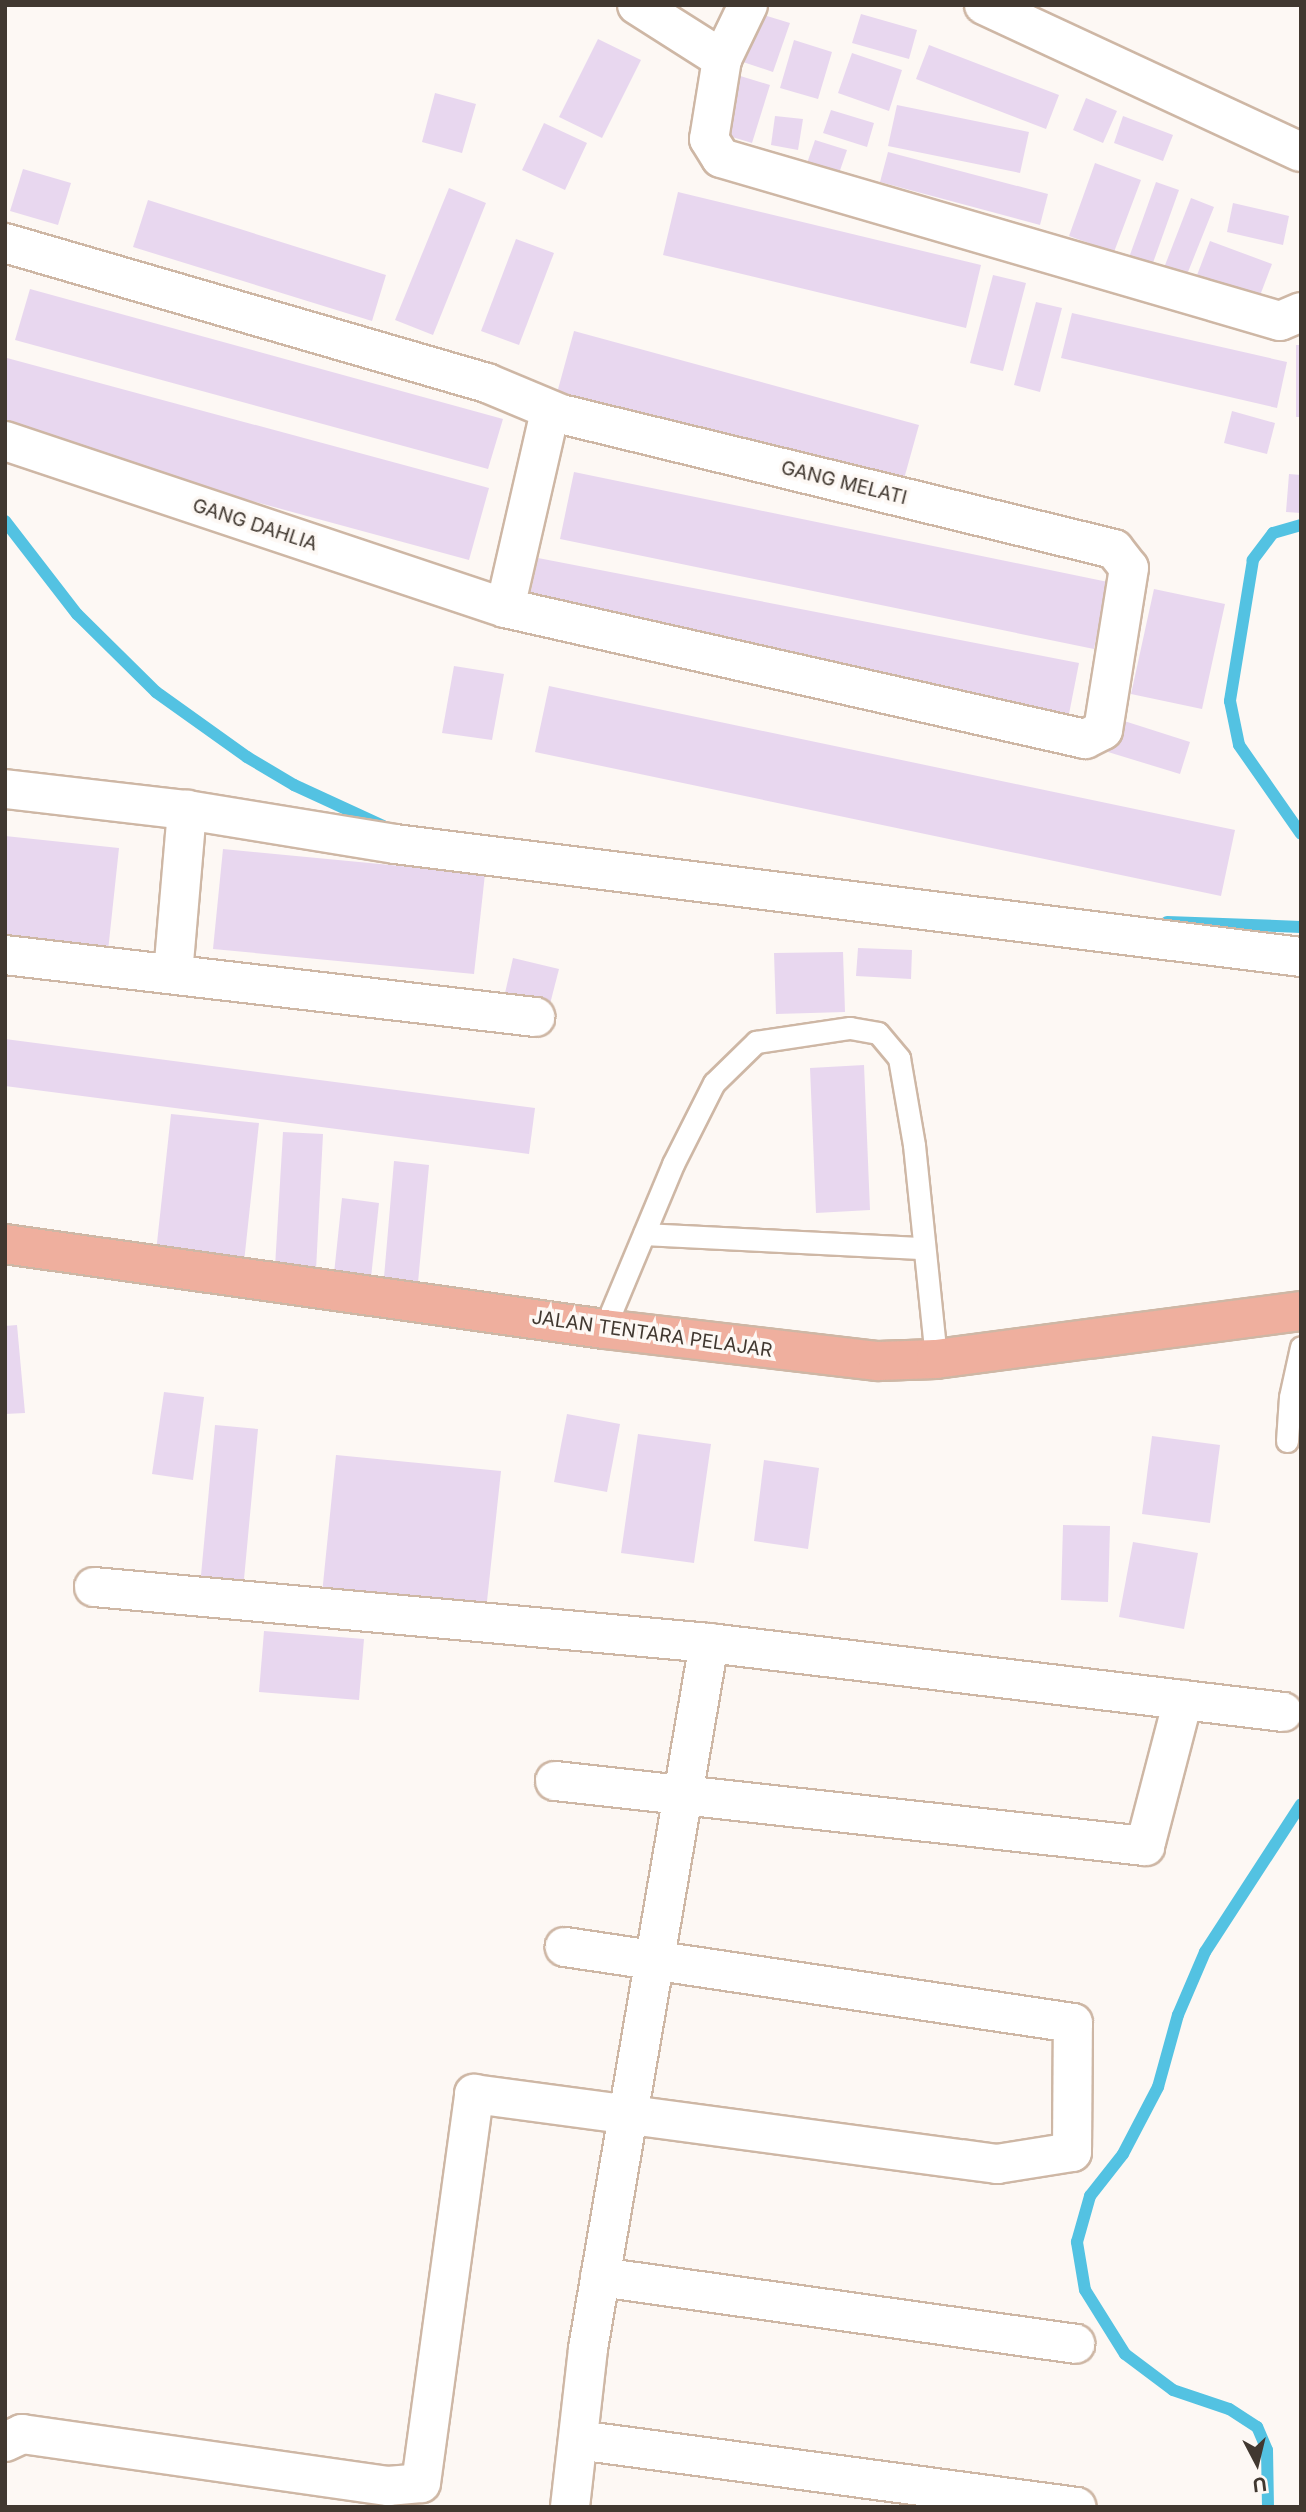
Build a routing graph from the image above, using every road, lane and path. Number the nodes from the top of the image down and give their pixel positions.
1 (637, 5) edge
2 (748, 5) edge
3 (985, 5) edge
4 (722, 59) junction
5 (1301, 152) edge
6 (5, 243) edge
7 (1301, 312) edge
8 (550, 411) junction
9 (5, 441) edge
10 (1129, 568) joint
11 (505, 608) junction
12 (5, 789) edge
13 (187, 810) junction
14 (5, 954) edge
15 (1301, 957) edge
16 (173, 974) junction
17 (535, 1017) dead end
18 (644, 1234) junction
19 (5, 1244) edge
20 (924, 1248) junction
21 (1301, 1311) edge
22 (604, 1329) junction
23 (1301, 1347) edge
24 (936, 1359) junction
25 (1287, 1441) dead end
26 (94, 1587) dead end
27 (709, 1643) junction
28 (1183, 1700) junction
29 (1283, 1712) dead end
30 (555, 1781) dead end
31 (683, 1795) junction
32 (565, 1947) dead end
33 (655, 1961) junction
34 (628, 2112) junction
35 (600, 2277) junction
36 (1074, 2344) dead end
37 (578, 2440) junction
38 (5, 2442) edge
39 (569, 2507) edge
40 (1077, 2507) edge

1 - 4 street
2 - 4 street
3 - 5 street
4 - 7 street
6 - 8 street, GANG MELATI
8 - 10 street, GANG MELATI
8 - 11 street
9 - 11 street, GANG DAHLIA
10 - 11 street, GANG DAHLIA
12 - 13 street
13 - 15 street
13 - 16 street
14 - 16 street
16 - 17 street
18 - 20 lane
18 - 20 lane
18 - 22 lane
19 - 22 highway, JALAN TENTARA PELAJAR
20 - 24 lane
21 - 24 highway, JALAN TENTARA PELAJAR
22 - 24 highway, JALAN TENTARA PELAJAR
23 - 25 lane
26 - 27 street
27 - 28 street
27 - 31 street
28 - 29 street
28 - 31 street
30 - 31 street
31 - 33 street
32 - 33 street
33 - 34 street
33 - 34 street
34 - 35 street
34 - 38 street
35 - 36 street
35 - 37 street
37 - 39 street
37 - 40 street

